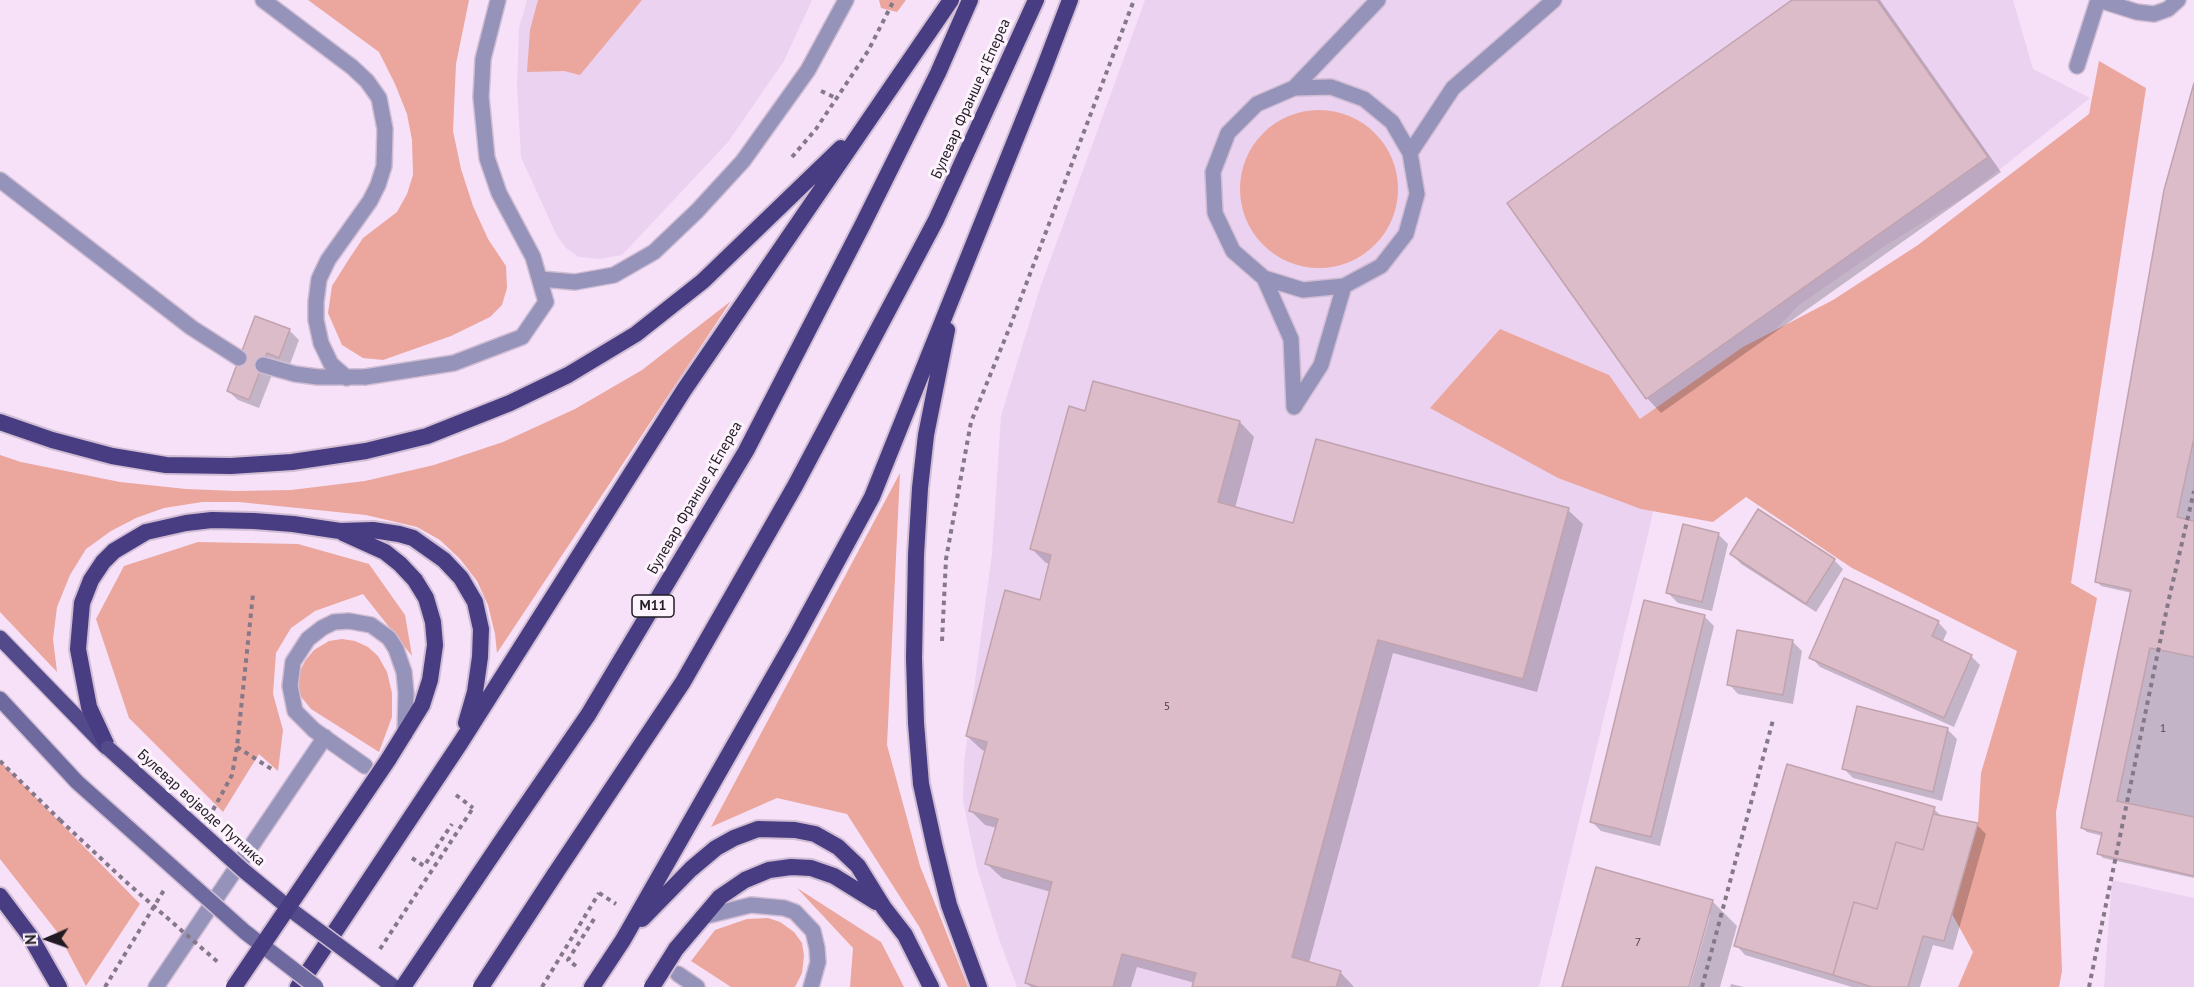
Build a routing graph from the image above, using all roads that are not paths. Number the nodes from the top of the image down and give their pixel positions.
1 (263, 0) edge
2 (498, 0) edge
3 (846, 0) edge
4 (951, 0) edge
5 (970, 0) edge
6 (1036, 0) edge
7 (1070, 0) edge
8 (1378, 0) edge
9 (1554, 0) edge
10 (2098, 0) edge
11 (2178, 0) edge
12 (2077, 66) dead end
13 (1294, 88) junction
14 (866, 124) junction
15 (1410, 153) junction
16 (0, 180) edge
17 (1264, 278) junction
18 (540, 279) junction
19 (1344, 286) junction
20 (956, 287) junction
21 (239, 358) dead end
22 (263, 365) dead end
23 (347, 378) junction
24 (0, 422) edge
25 (339, 531) junction
26 (0, 638) edge
27 (0, 699) edge
28 (405, 734) junction
29 (325, 737) junction
30 (461, 742) junction
31 (108, 748) junction
32 (365, 766) dead end
33 (0, 896) edge
34 (885, 908) junction
35 (702, 917) junction
36 (623, 940) junction
37 (678, 974) dead end
38 (59, 987) edge
39 (156, 987) edge
40 (234, 987) edge
41 (298, 987) edge
42 (316, 987) edge
43 (394, 987) edge
44 (403, 987) edge
45 (481, 987) edge
46 (592, 987) edge
47 (652, 987) edge
48 (697, 987) edge
49 (811, 987) edge
50 (931, 987) edge
51 (979, 987) edge

1 - 23 street
2 - 18 street
3 - 18 street
4 - 14 highway
5 - 44 highway, Булевар Франше д'Епереа / M11, bridge
6 - 45 highway, Булевар Франше д'Епереа, bridge
7 - 20 highway
8 - 13 street
9 - 15 street
10 - 11 street
10 - 12 street
13 - 15 street
13 - 17 street
14 - 24 highway
14 - 30 highway
15 - 19 street
16 - 21 street
17 - 19 street
17 - 19 street
18 - 23 street
20 - 36 highway
20 - 51 highway
22 - 23 street
25 - 28 highway
25 - 30 highway
25 - 31 highway
26 - 31 main road, Булевар војводе Путника
27 - 42 main road, bridge
28 - 29 street
28 - 40 highway, bridge
29 - 32 street
29 - 39 street
30 - 41 highway
31 - 43 main road, Булевар војводе Путника, bridge
33 - 38 highway
34 - 35 highway
34 - 36 highway
34 - 50 highway
35 - 47 highway, bridge
35 - 49 street
36 - 46 highway
37 - 48 street

